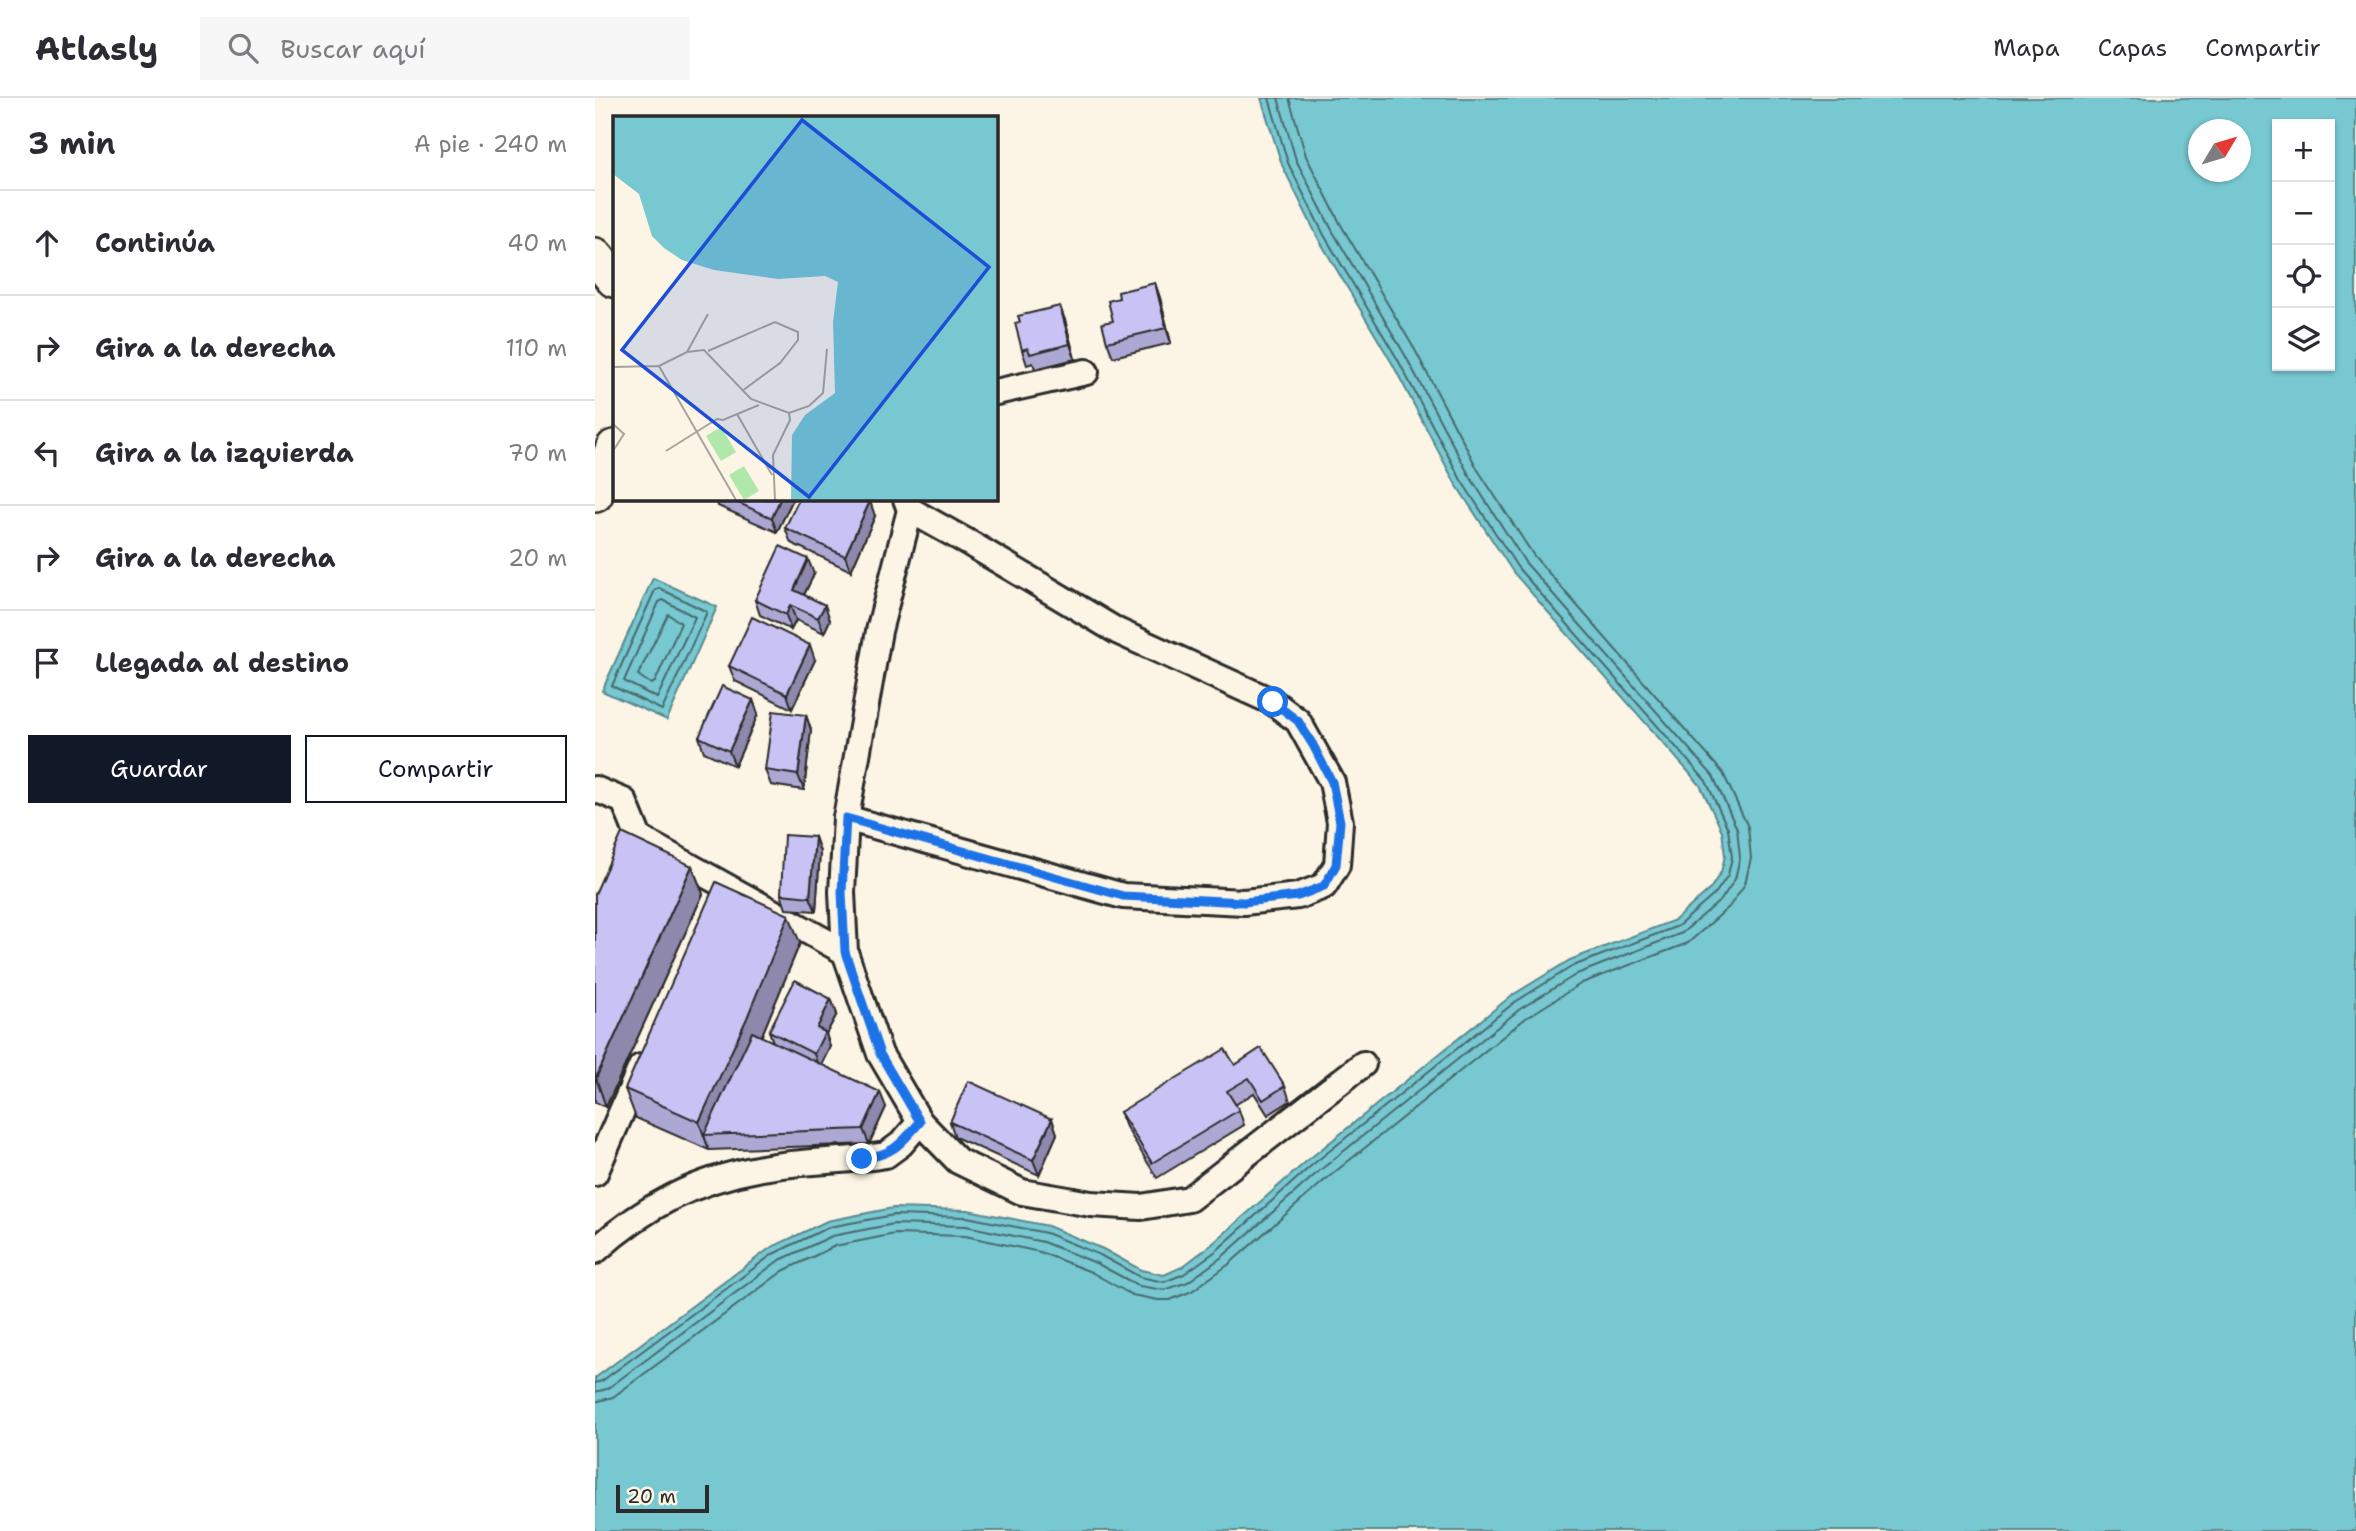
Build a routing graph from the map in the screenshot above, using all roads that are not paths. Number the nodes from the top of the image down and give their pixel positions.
1 (595, 256) edge
2 (613, 278) edge
3 (1086, 372) dead end
4 (997, 392) edge
5 (613, 450) edge
6 (595, 494) edge
7 (908, 505) edge
8 (595, 789) edge
9 (846, 818) junction
10 (720, 883) junction
11 (709, 908) edge
12 (845, 952) junction
13 (649, 1047) edge
14 (1363, 1063) dead end
15 (920, 1122) junction
16 (595, 1173) edge
17 (595, 1251) edge

1 - 2 street
3 - 4 street
5 - 6 street
7 - 9 street
7 - 9 street
8 - 10 street
9 - 12 street
10 - 11 street
10 - 12 street
12 - 15 street
13 - 16 street
14 - 15 street
15 - 17 street

